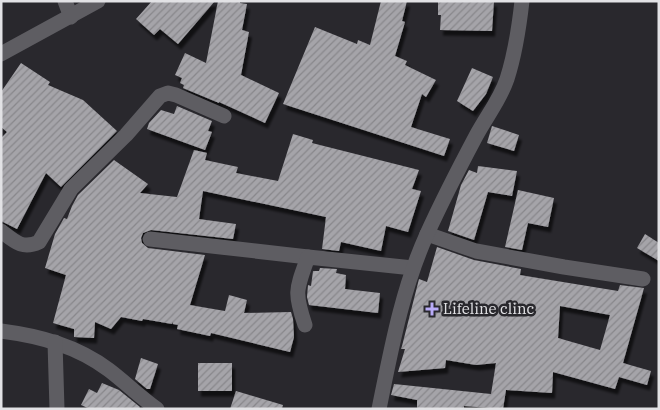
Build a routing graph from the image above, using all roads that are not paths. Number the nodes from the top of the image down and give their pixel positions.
1 (65, 1) edge
2 (98, 1) edge
3 (522, 1) edge
4 (71, 17) junction
5 (1, 54) edge
6 (224, 116) dead end
7 (1, 231) edge
8 (427, 234) junction
9 (150, 238) dead end
10 (308, 257) junction
11 (413, 268) junction
12 (643, 279) dead end
13 (305, 325) dead end
14 (1, 331) edge
15 (55, 342) junction
16 (57, 409) edge
17 (157, 409) edge
18 (379, 409) edge

1 - 4 street
2 - 4 street
3 - 8 street
4 - 5 street
6 - 7 street
8 - 11 street
8 - 12 street
9 - 10 street
10 - 11 street
10 - 13 street
11 - 18 street
14 - 15 street
15 - 16 street
15 - 17 street

